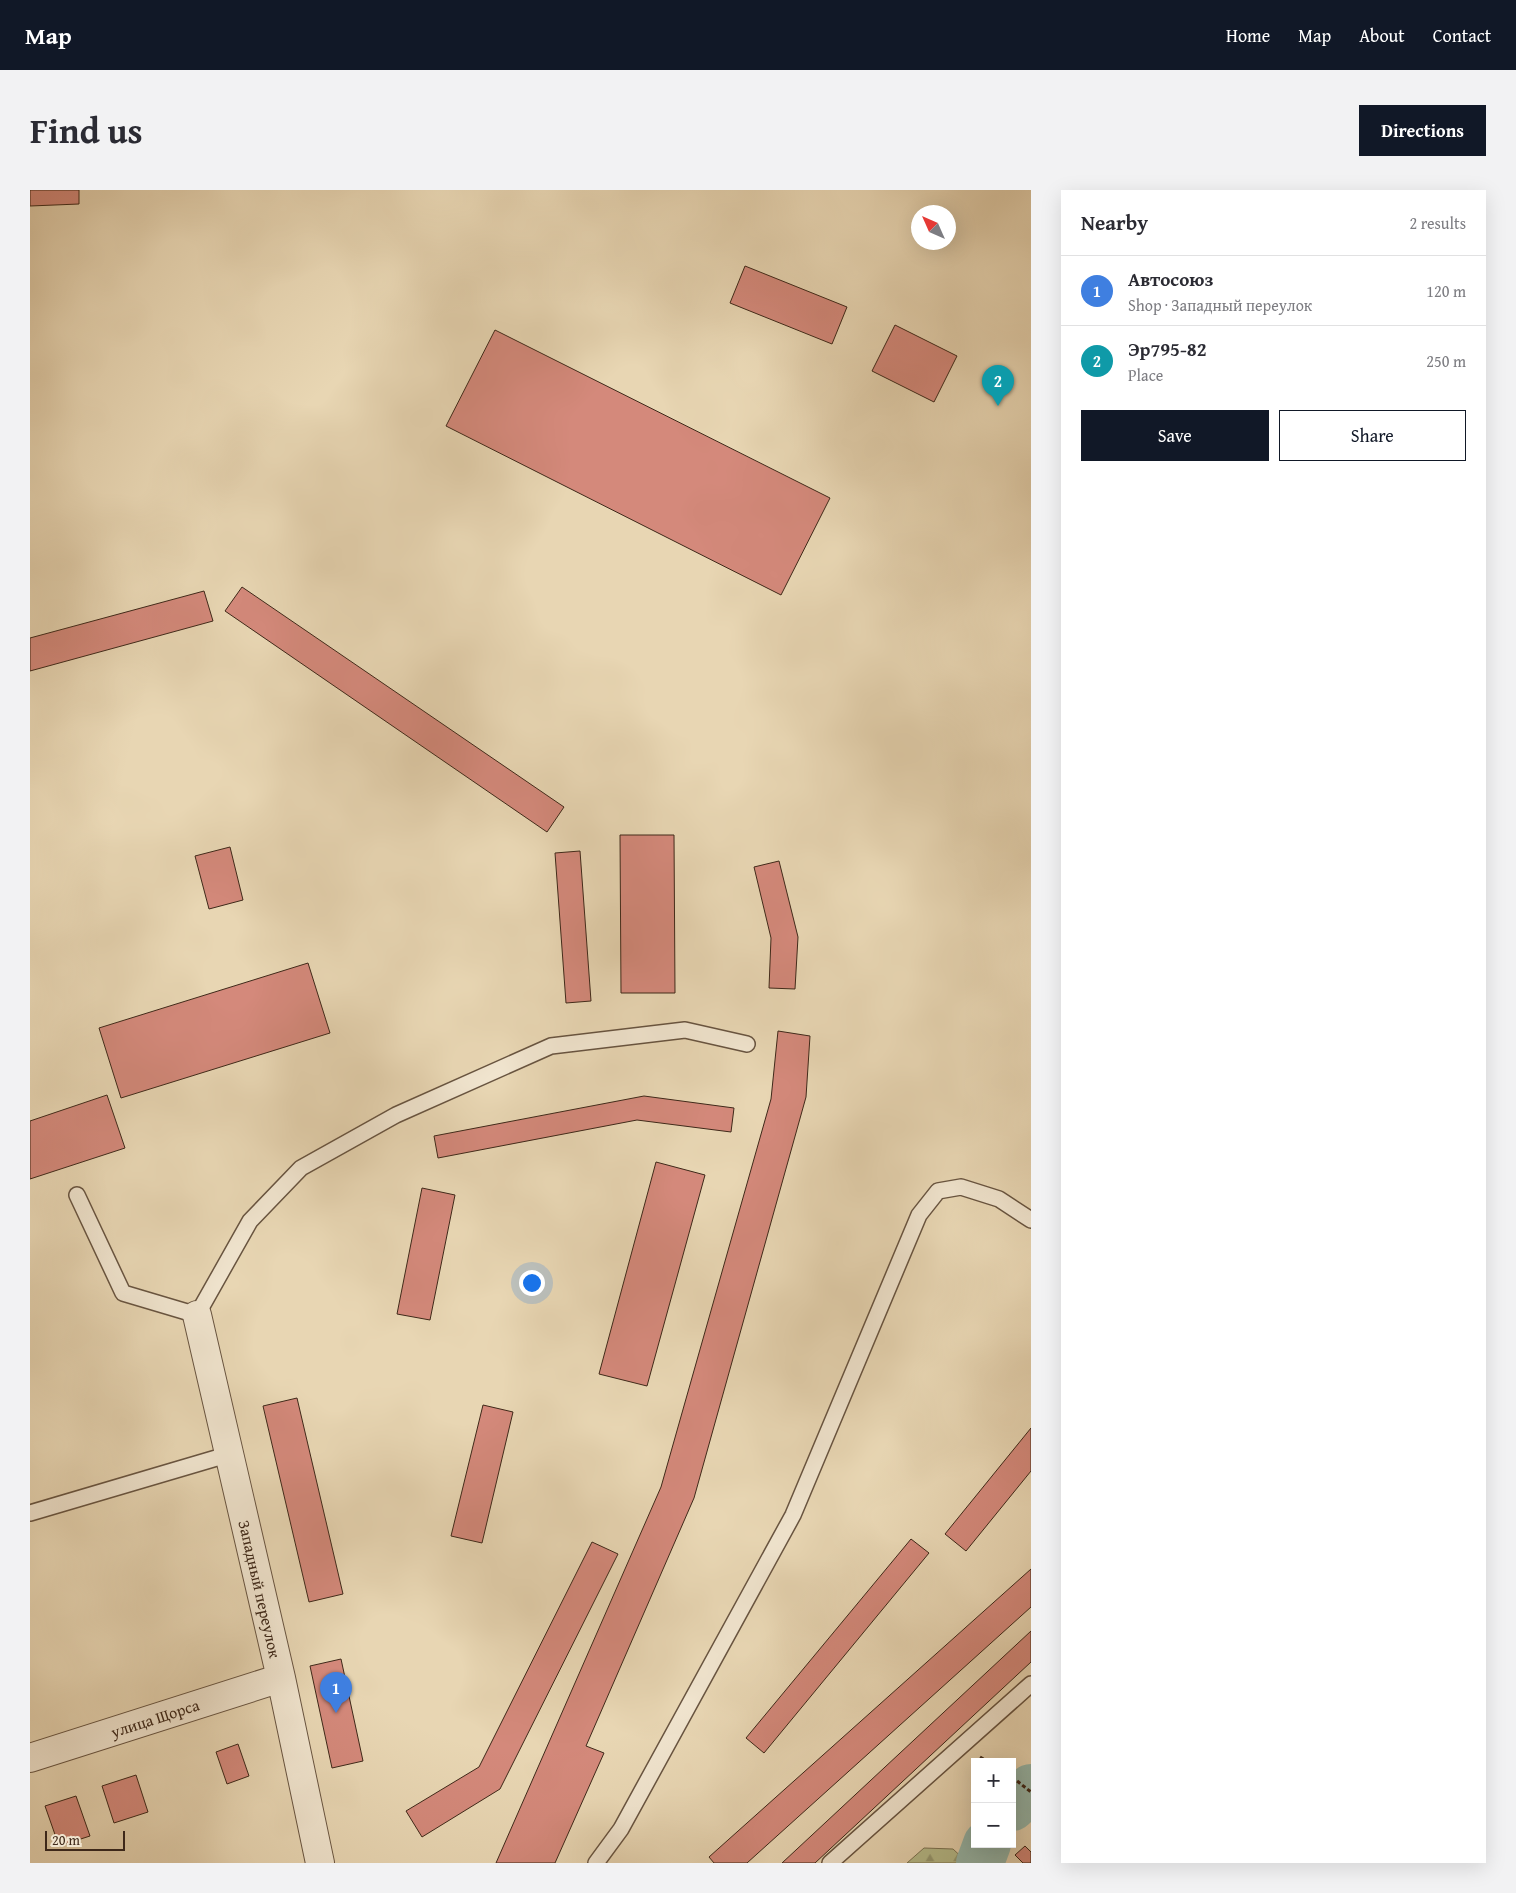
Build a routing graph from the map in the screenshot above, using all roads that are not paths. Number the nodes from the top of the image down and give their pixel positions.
1 (747, 1044) dead end
2 (77, 1195) dead end
3 (1031, 1220) edge
4 (197, 1315) junction
5 (230, 1454) junction
6 (30, 1513) edge
7 (281, 1678) junction
8 (1031, 1684) edge
9 (30, 1758) edge
10 (315, 1859) edge
11 (596, 1863) edge
12 (830, 1863) edge

1 - 4 lane
2 - 4 lane
3 - 11 lane
4 - 5 street, Западный переулок
5 - 6 lane
5 - 7 street, Западный переулок
7 - 9 street, улица Щорса
7 - 10 street, Западный переулок
8 - 12 lane

